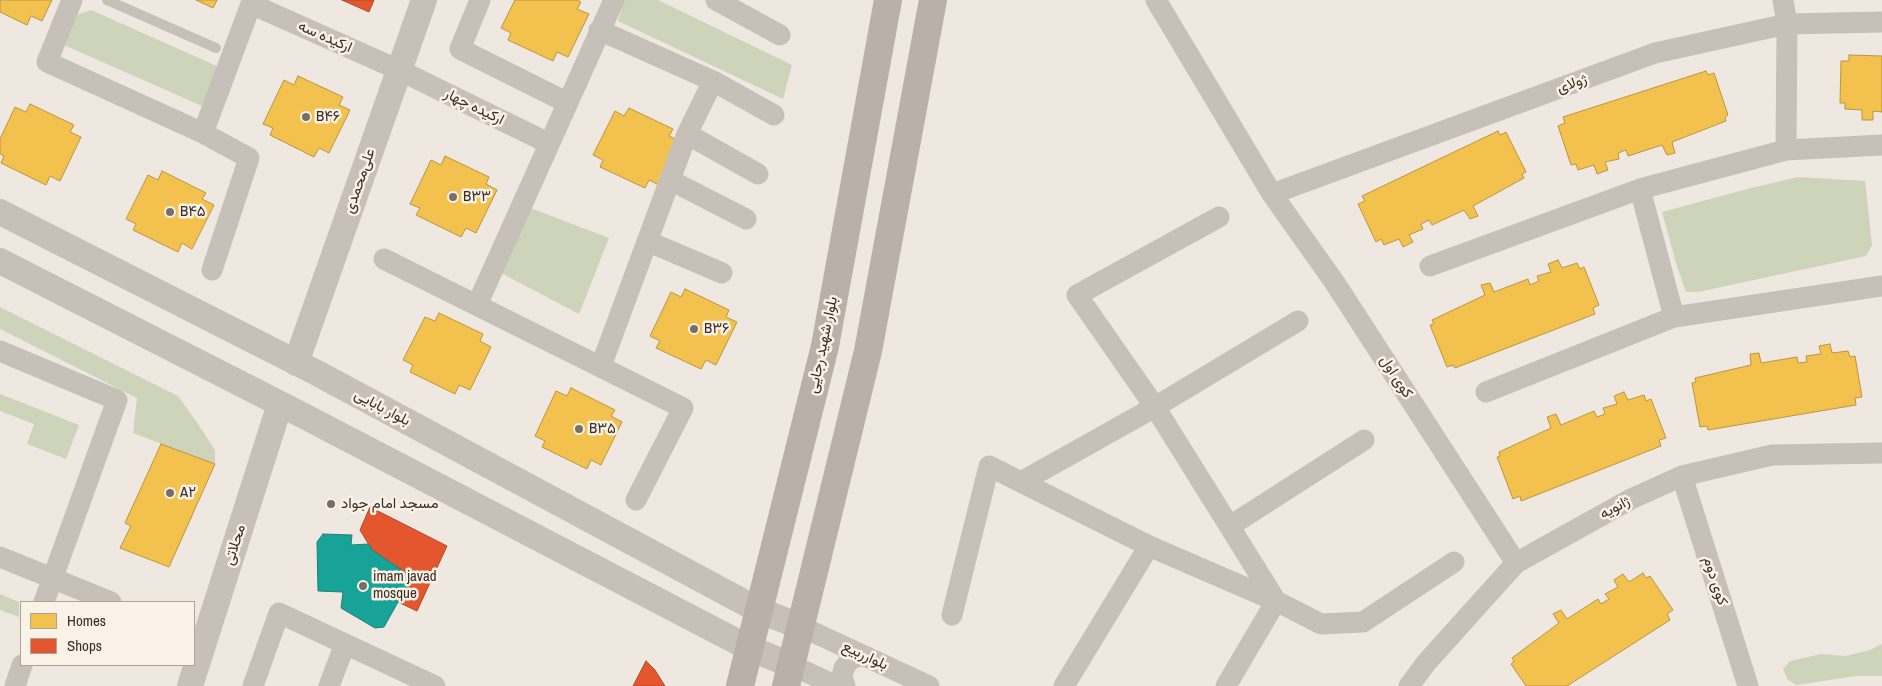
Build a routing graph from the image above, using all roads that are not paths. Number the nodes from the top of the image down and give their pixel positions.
1 (72, 0) edge
2 (107, 0) edge
3 (424, 0) edge
4 (480, 0) edge
5 (614, 0) edge
6 (716, 0) edge
7 (888, 0) edge
8 (933, 0) edge
9 (1156, 0) edge
10 (1783, 0) edge
11 (1882, 22) edge
12 (1787, 24) junction
13 (600, 30) junction
14 (780, 35) dead end
15 (216, 48) dead end
16 (399, 70) junction
17 (713, 81) junction
18 (566, 102) junction
19 (774, 115) dead end
20 (203, 133) junction
21 (687, 134) junction
22 (548, 144) junction
23 (1882, 145) edge
24 (1786, 150) junction
25 (758, 174) dead end
26 (670, 180) junction
27 (1640, 189) junction
28 (1272, 194) junction
29 (0, 212) edge
30 (1219, 217) dead end
31 (746, 219) dead end
32 (647, 241) junction
33 (384, 259) dead end
34 (0, 262) edge
35 (1430, 266) dead end
36 (212, 270) dead end
37 (722, 273) dead end
38 (1882, 286) edge
39 (477, 305) junction
40 (1674, 317) junction
41 (1298, 321) dead end
42 (0, 351) edge
43 (296, 363) junction
44 (601, 366) junction
45 (1486, 392) dead end
46 (280, 404) junction
47 (1155, 407) junction
48 (1364, 440) dead end
49 (1882, 453) edge
50 (1682, 476) junction
51 (1021, 482) junction
52 (636, 500) dead end
53 (1230, 526) junction
54 (1148, 546) junction
55 (0, 557) edge
56 (1454, 562) dead end
57 (1516, 563) junction
58 (52, 578) junction
59 (698, 578) junction
60 (44, 601) edge
61 (109, 601) edge
62 (1276, 601) junction
63 (760, 611) junction
64 (680, 613) junction
65 (952, 615) dead end
66 (800, 626) junction
67 (199, 639) edge
68 (345, 644) junction
69 (749, 648) junction
70 (864, 656) junction
71 (195, 660) edge
72 (22, 666) edge
73 (194, 666) edge
74 (788, 676) edge
75 (15, 686) edge
76 (190, 686) edge
77 (253, 686) edge
78 (329, 686) edge
79 (435, 686) edge
80 (740, 686) edge
81 (837, 686) edge
82 (844, 686) edge
83 (929, 686) edge
84 (1064, 686) edge
85 (1226, 686) edge
86 (1409, 686) edge
87 (1748, 686) edge

1 - 20 street
2 - 15 lane
3 - 16 street, علی‌محمدی
4 - 18 street
5 - 13 street
6 - 14 street
7 - 63 main road, بلوار شهید رجایی
8 - 66 main road
9 - 28 street, کوی اول
10 - 12 street
11 - 12 street, ژولای
12 - 24 street
12 - 28 street, ژولای
13 - 17 street
13 - 18 street
16 - 20 street, ارکیده سه
16 - 22 street, ارکیده چهار
16 - 43 street, علی‌محمدی
17 - 19 street
17 - 21 street
18 - 22 street
20 - 36 street
21 - 25 street
21 - 26 street
22 - 39 street
23 - 24 street
24 - 27 street
26 - 31 street
26 - 32 street
27 - 35 street
27 - 40 street
28 - 57 street, کوی اول
29 - 43 street, بلوار بابایی
30 - 47 street
32 - 37 street
32 - 44 street
33 - 39 street
34 - 46 street
38 - 40 street
39 - 44 street
40 - 45 street
41 - 47 street
42 - 58 street
43 - 59 street, بلوار بابایی
44 - 52 street
46 - 64 street
46 - 67 street, محلاتی
47 - 51 street
47 - 53 street
48 - 53 street
49 - 50 street, ژانویه
50 - 57 street, ژانویه
50 - 87 street, کوی دوم
51 - 54 street
51 - 65 street
53 - 62 street
54 - 62 street
54 - 84 street
55 - 58 street
56 - 62 street
57 - 86 street, ژانویه
58 - 60 street
58 - 61 street
59 - 63 street, بلوار بابایی
59 - 64 street
62 - 85 street
63 - 66 street, بلوار بابایی
63 - 69 main road, بلوار شهید رجایی
64 - 69 street
66 - 70 street, بلوارربیع
66 - 74 main road
67 - 71 street, محلاتی
68 - 77 street
68 - 78 street
68 - 79 street
69 - 74 street
69 - 80 main road, بلوار شهید رجایی
70 - 82 street
70 - 83 street, بلوارربیع
72 - 75 street
73 - 76 street, محلاتی
74 - 81 street

